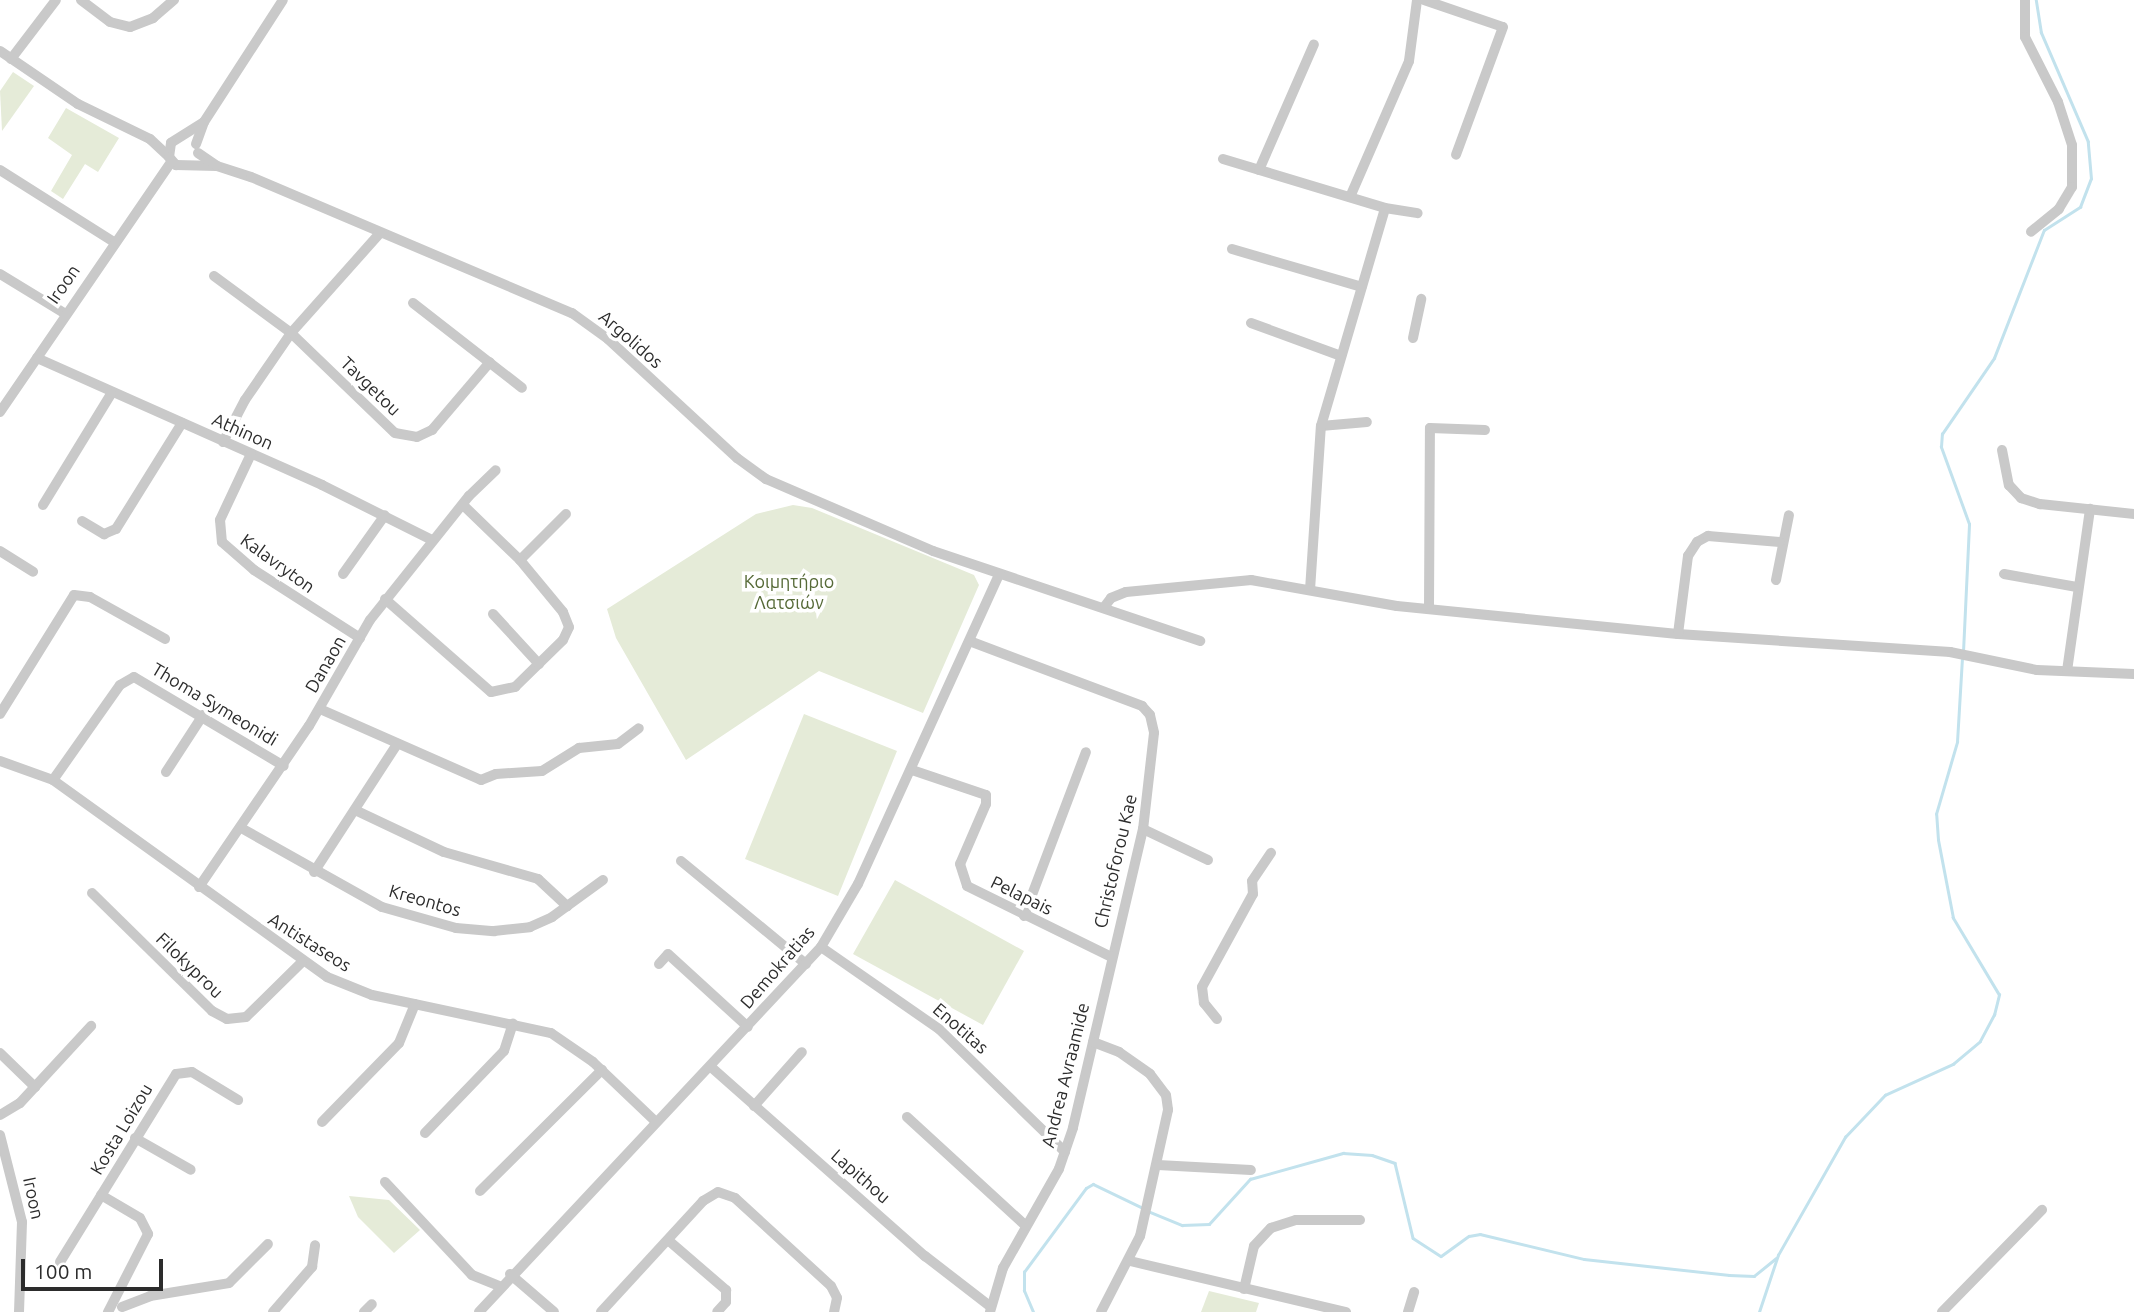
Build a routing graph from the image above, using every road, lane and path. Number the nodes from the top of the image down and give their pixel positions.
1 (56, 0) edge
2 (81, 0) edge
3 (174, 0) edge
4 (283, 0) edge
5 (1417, 0) edge
6 (1424, 0) edge
7 (2025, 0) edge
8 (1314, 44) dead end
9 (0, 51) edge
10 (11, 59) junction
11 (204, 122) junction
12 (179, 138) junction
13 (150, 139) junction
14 (197, 148) junction
15 (1455, 155) dead end
16 (1223, 159) dead end
17 (178, 163) junction
18 (217, 166) junction
19 (0, 170) edge
20 (1259, 170) junction
21 (1350, 197) junction
22 (1385, 208) junction
23 (1418, 213) dead end
24 (2031, 232) dead end
25 (380, 233) junction
26 (114, 242) junction
27 (1232, 249) dead end
28 (0, 274) edge
29 (214, 276) dead end
30 (1362, 287) junction
31 (1421, 299) dead end
32 (413, 303) dead end
33 (64, 313) junction
34 (1251, 323) dead end
35 (292, 333) junction
36 (1413, 338) dead end
37 (1341, 356) junction
38 (37, 358) junction
39 (490, 362) junction
40 (522, 388) dead end
41 (111, 394) junction
42 (0, 412) edge
43 (1367, 422) dead end
44 (182, 424) junction
45 (1321, 426) junction
46 (1485, 430) dead end
47 (223, 442) junction
48 (2002, 450) dead end
49 (251, 454) junction
50 (496, 470) dead end
51 (43, 505) dead end
52 (463, 505) junction
53 (2090, 509) junction
54 (2134, 513) edge
55 (566, 514) dead end
56 (386, 515) junction
57 (1789, 515) dead end
58 (82, 521) dead end
59 (432, 540) junction
60 (1780, 542) junction
61 (0, 551) edge
62 (520, 559) junction
63 (33, 572) dead end
64 (343, 574) dead end
65 (999, 574) junction
66 (2004, 574) dead end
67 (1776, 580) dead end
68 (2077, 587) junction
69 (1310, 590) junction
70 (385, 599) junction
71 (1105, 606) junction
72 (1429, 607) junction
73 (493, 614) dead end
74 (1678, 634) junction
75 (360, 638) junction
76 (165, 639) dead end
77 (1200, 641) dead end
78 (972, 642) junction
79 (539, 664) junction
80 (2067, 671) junction
81 (2134, 674) edge
82 (320, 709) junction
83 (0, 713) edge
84 (203, 715) junction
85 (639, 728) dead end
86 (397, 744) junction
87 (1086, 752) dead end
88 (0, 761) edge
89 (284, 766) junction
90 (912, 769) junction
91 (166, 772) dead end
92 (53, 780) junction
93 (355, 810) junction
94 (243, 828) junction
95 (1143, 830) junction
96 (1271, 853) dead end
97 (1208, 860) dead end
98 (681, 861) dead end
99 (314, 872) junction
100 (603, 880) dead end
101 (199, 887) junction
102 (92, 893) dead end
103 (567, 906) junction
104 (1024, 915) junction
105 (821, 947) junction
106 (1111, 957) junction
107 (302, 962) junction
108 (659, 964) dead end
109 (806, 964) junction
110 (415, 1004) junction
111 (1217, 1019) dead end
112 (513, 1023) junction
113 (91, 1026) dead end
114 (748, 1027) junction
115 (1093, 1042) junction
116 (802, 1052) dead end
117 (0, 1053) edge
118 (711, 1067) junction
119 (602, 1070) junction
120 (35, 1087) junction
121 (238, 1100) dead end
122 (754, 1106) junction
123 (0, 1115) edge
124 (907, 1117) dead end
125 (322, 1122) dead end
126 (656, 1122) junction
127 (425, 1133) dead end
128 (0, 1135) edge
129 (135, 1138) junction
130 (1065, 1152) junction
131 (1158, 1165) junction
132 (191, 1170) dead end
133 (1251, 1170) dead end
134 (385, 1182) dead end
135 (481, 1191) dead end
136 (101, 1195) junction
137 (2042, 1210) dead end
138 (1360, 1220) dead end
139 (1026, 1226) junction
140 (668, 1240) junction
141 (268, 1244) dead end
142 (315, 1245) dead end
143 (1130, 1261) junction
144 (60, 1262) dead end
145 (510, 1274) junction
146 (499, 1286) junction
147 (1244, 1289) junction
148 (1414, 1292) dead end
149 (118, 1308) edge
150 (991, 1310) edge
151 (1325, 1310) edge
152 (19, 1312) edge
153 (273, 1312) edge
154 (479, 1312) edge
155 (554, 1312) edge
156 (601, 1312) edge
157 (717, 1312) edge
158 (834, 1312) edge
159 (1101, 1312) edge
160 (1346, 1312) edge
161 (1408, 1312) edge
162 (1942, 1312) edge

1 - 10 street
2 - 3 street
4 - 11 street
5 - 21 street
6 - 15 street
7 - 24 street
8 - 20 street
9 - 10 street
10 - 13 street
11 - 12 street
11 - 14 street
12 - 13 street
12 - 14 street, Argolidos
12 - 17 street
13 - 17 street
14 - 17 street, Iroon
14 - 18 street, Argolidos
16 - 20 street
17 - 18 street, Argolidos
17 - 26 street, Iroon
18 - 25 street, Argolidos
19 - 26 street
20 - 21 street
21 - 22 street
22 - 23 street
22 - 30 street
25 - 35 street
25 - 65 street, Argolidos
26 - 33 street, Iroon
27 - 30 street
28 - 33 street
29 - 35 street
30 - 37 street
31 - 36 street
32 - 39 street
33 - 38 street, Iroon
34 - 37 street
35 - 39 street, Tavgetou
35 - 47 street
37 - 45 street
38 - 41 street, Athinon
38 - 42 street, Iroon
39 - 40 street
41 - 44 street, Athinon
41 - 51 street
43 - 45 street
44 - 47 street, Athinon
44 - 58 street
45 - 69 street
46 - 72 street
47 - 49 street, Athinon
48 - 53 street
49 - 56 street, Athinon
49 - 75 street, Kalavryton
50 - 52 street, Danaon
52 - 59 street, Danaon
52 - 62 street
53 - 54 street
53 - 68 street
55 - 62 street
56 - 59 street, Athinon
56 - 64 street
57 - 60 street
59 - 70 street, Danaon
60 - 67 street
60 - 74 street
61 - 63 street
62 - 79 street
65 - 71 street, Argolidos
65 - 78 street, Demokratias
66 - 68 street
68 - 80 street
69 - 71 street
69 - 72 street
70 - 75 street, Danaon
70 - 79 street
71 - 77 street, Argolidos
72 - 74 street
73 - 79 street
74 - 80 street
75 - 82 street, Danaon
76 - 83 street
78 - 90 street, Demokratias
78 - 95 street, Christoforou Kae
80 - 81 street
82 - 86 street
82 - 89 street, Danaon
84 - 89 street, Thoma Symeonidi
84 - 91 street
84 - 92 street, Thoma Symeonidi
85 - 86 street
86 - 93 street
87 - 104 street
88 - 92 street, Antistaseos
89 - 94 street, Danaon
90 - 104 street, Pelapais
90 - 105 street, Demokratias
92 - 101 street, Antistaseos
93 - 99 street
93 - 103 street
94 - 99 street, Kreontos
94 - 101 street, Danaon
95 - 97 street
95 - 106 street, Christoforou Kae
96 - 111 street
98 - 109 street
99 - 103 street, Kreontos
100 - 103 street, Kreontos
101 - 107 street, Antistaseos
102 - 107 street, Filokyprou
104 - 106 street, Pelapais
105 - 109 street, Demokratias
105 - 130 street, Enotitas
106 - 115 street, Andrea Avraamide
107 - 110 street, Antistaseos
108 - 114 street
109 - 114 street, Demokratias
110 - 112 street, Antistaseos
110 - 125 street
112 - 119 street, Antistaseos
112 - 127 street
113 - 120 street
114 - 118 street, Demokratias
115 - 130 street, Andrea Avraamide
115 - 131 street
116 - 122 street
117 - 120 street
118 - 122 street, Lapithou
118 - 126 street, Demokratias
119 - 126 street, Antistaseos
119 - 135 street
120 - 123 street
121 - 129 street, Kosta Loizou
122 - 150 street, Lapithou
124 - 139 street
126 - 145 street, Demokratias
128 - 152 street, Iroon
129 - 132 street
129 - 136 street, Kosta Loizou
130 - 139 street, Andrea Avraamide
131 - 133 street
131 - 143 street
134 - 146 street
136 - 144 street, Kosta Loizou
136 - 149 street
137 - 162 street
138 - 147 street
139 - 150 street, Andrea Avraamide
140 - 156 street
140 - 157 street
140 - 158 street
141 - 149 street
142 - 153 street
143 - 147 street
143 - 159 street
145 - 146 street, Demokratias
145 - 155 street
146 - 154 street, Demokratias
147 - 151 street
148 - 161 street
151 - 160 street

